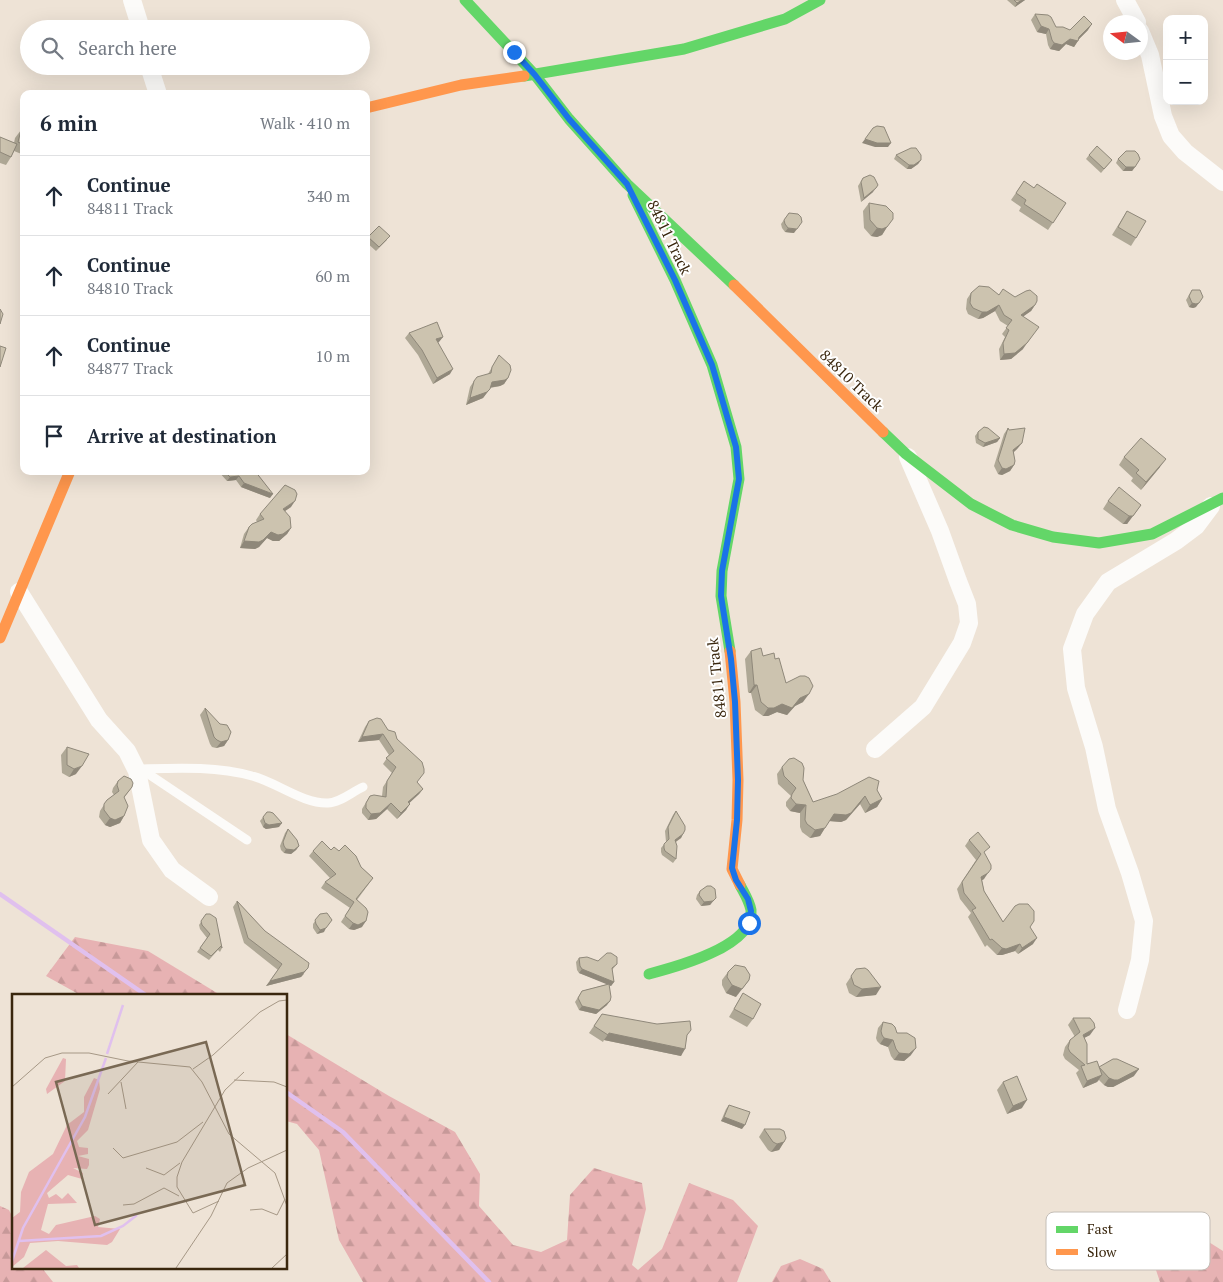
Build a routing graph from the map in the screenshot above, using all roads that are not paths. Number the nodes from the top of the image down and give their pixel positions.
1 (132, 0) edge
2 (465, 0) edge
3 (820, 0) edge
4 (1125, 0) edge
5 (1133, 15) edge
6 (138, 20) edge
7 (1148, 50) edge
8 (152, 75) edge
9 (535, 75) junction
10 (157, 90) edge
11 (370, 107) edge
12 (1223, 182) edge
13 (627, 184) junction
14 (906, 454) junction
15 (68, 475) edge
16 (1218, 501) edge
17 (19, 592) junction
18 (0, 638) edge
19 (875, 749) dead end
20 (137, 766) junction
21 (362, 787) dead end
22 (247, 840) dead end
23 (209, 897) dead end
24 (649, 974) dead end
25 (1127, 1010) dead end

1 - 6 street
2 - 9 street, 84810 Track
3 - 9 street
4 - 5 street
7 - 12 street
8 - 10 street
9 - 11 street
9 - 13 street, 84810 Track
13 - 14 street, 84810 Track
13 - 24 street, 84811 Track
14 - 16 street, 84810 Track
14 - 19 street
15 - 17 street
16 - 25 street
17 - 18 street
17 - 20 street
20 - 21 lane
20 - 22 lane
20 - 23 street

